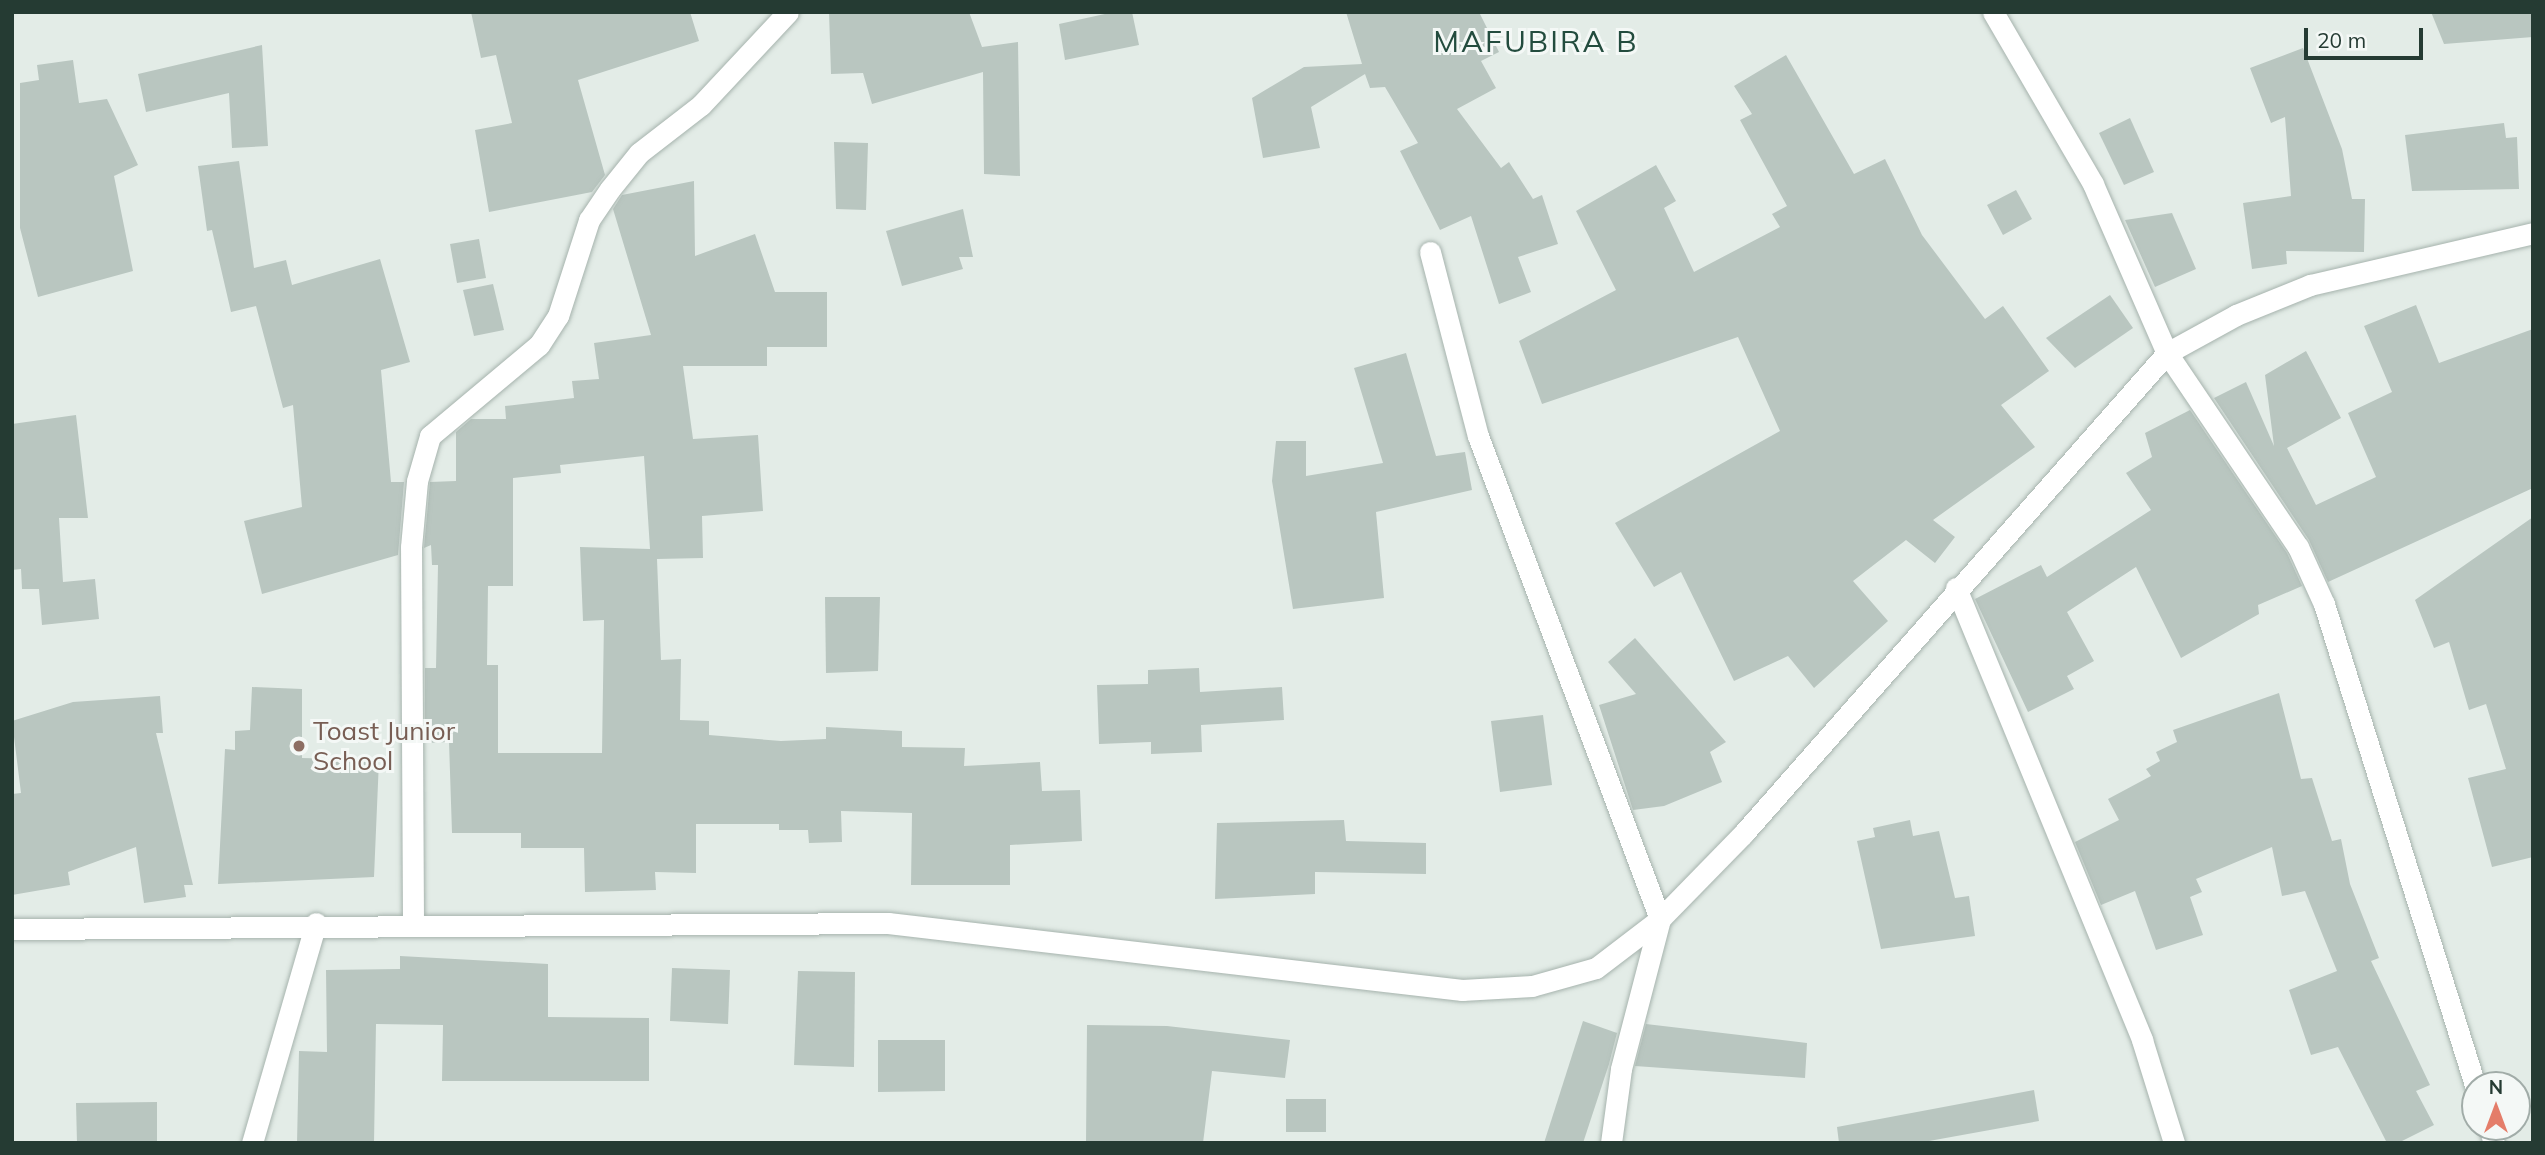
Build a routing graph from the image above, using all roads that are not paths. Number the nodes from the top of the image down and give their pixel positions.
1 (788, 12) edge
2 (1993, 12) edge
3 (2533, 233) edge
4 (1430, 252) dead end
5 (2167, 353) junction
6 (1956, 588) junction
7 (1660, 919) junction
8 (316, 923) junction
9 (413, 923) junction
10 (12, 929) edge
11 (2471, 1071) edge
12 (252, 1143) edge
13 (1611, 1143) edge
14 (2174, 1143) edge

1 - 9 street
2 - 5 street
3 - 5 street
4 - 7 street
5 - 6 street
5 - 11 street
6 - 7 street
6 - 14 street
7 - 9 street
7 - 13 street
8 - 9 street
8 - 10 street
8 - 12 street

